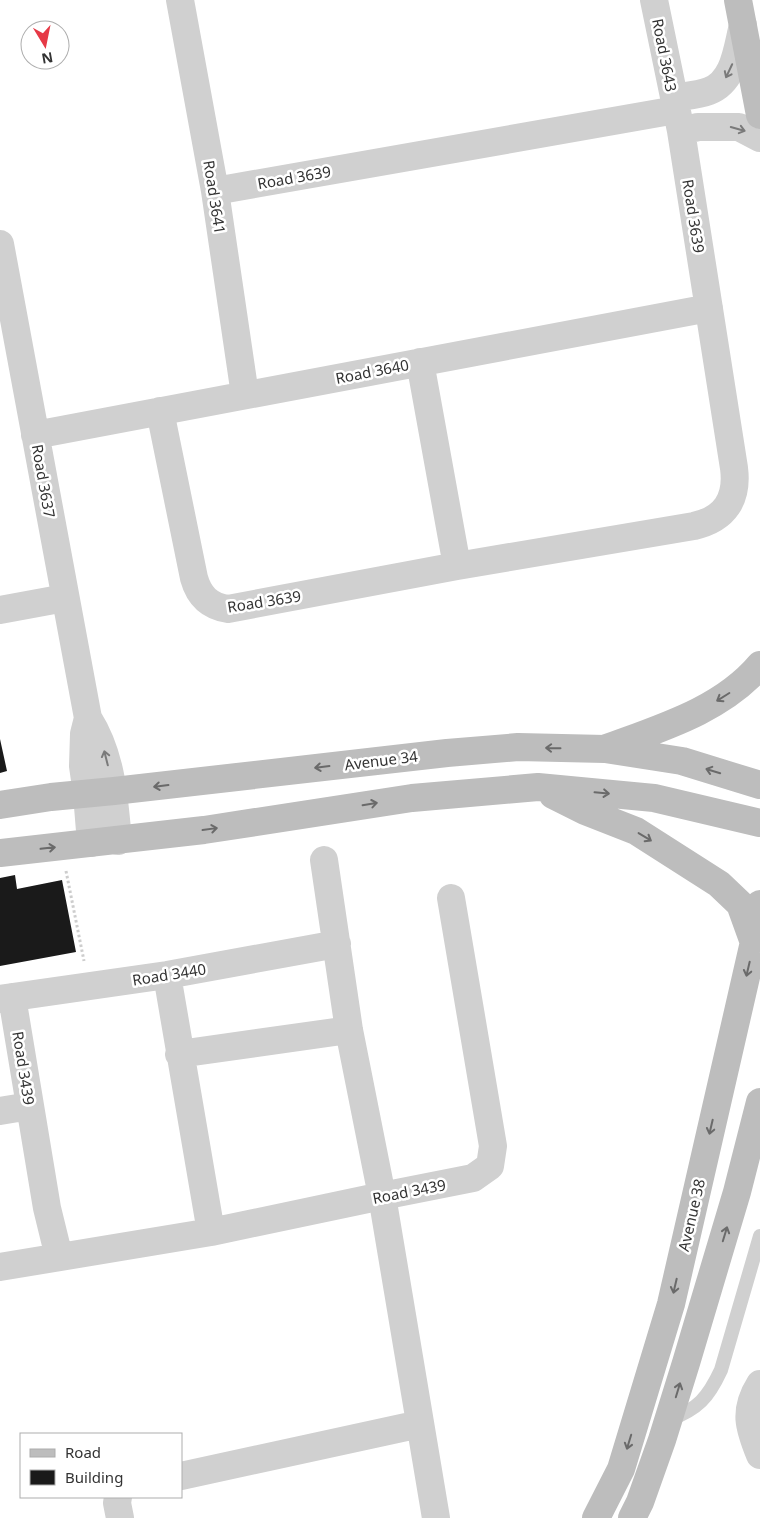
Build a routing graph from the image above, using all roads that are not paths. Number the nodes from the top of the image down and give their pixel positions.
1 (180, 0) edge
2 (654, 0) edge
3 (741, 12) edge
4 (677, 113) junction
5 (760, 115) edge
6 (760, 138) edge
7 (215, 191) junction
8 (0, 244) edge
9 (709, 308) junction
10 (420, 362) junction
11 (246, 395) junction
12 (160, 411) junction
13 (35, 435) junction
14 (457, 566) junction
15 (65, 598) junction
16 (0, 610) edge
17 (760, 665) edge
18 (605, 749) junction
19 (760, 785) edge
20 (538, 787) junction
21 (101, 793) junction
22 (0, 805) edge
23 (760, 824) edge
24 (118, 841) junction
25 (91, 843) junction
26 (0, 853) edge
27 (324, 860) dead end
28 (451, 898) dead end
29 (760, 904) edge
30 (754, 942) junction
31 (337, 944) junction
32 (167, 975) junction
33 (6, 998) edge
34 (349, 1030) junction
35 (180, 1054) junction
36 (760, 1102) edge
37 (30, 1106) junction
38 (0, 1111) edge
39 (382, 1196) junction
40 (211, 1232) junction
41 (760, 1236) edge
42 (58, 1257) junction
43 (0, 1267) edge
44 (760, 1384) edge
45 (669, 1420) junction
46 (420, 1424) junction
47 (760, 1455) edge
48 (182, 1476) edge
49 (118, 1498) edge
50 (120, 1518) edge
51 (436, 1518) edge
52 (596, 1518) edge
53 (632, 1518) edge

1 - 7 street, Road 3641
2 - 4 street, Road 3643
3 -> 4 street
3 - 5 street
4 -> 6 street
4 - 7 street, Road 3639
4 - 9 street, Road 3639
7 - 11 street, Road 3641
8 - 13 street, Road 3637
9 - 10 street, Road 3640
9 - 14 street, Road 3639
10 - 11 street, Road 3640
10 - 14 street
11 - 12 street, Road 3640
12 - 13 street, Road 3640
12 - 14 street, Road 3639
13 - 15 street, Road 3637
15 - 16 street
15 - 21 street, Road 3637
17 -> 18 street
19 -> 18 street, Avenue 34
18 -> 21 street, Avenue 34
20 -> 23 street
24 -> 20 street
20 -> 30 street
21 - 22 street, Avenue 34
21 - 24 street, Road 3637
21 - 25 street, Road 3637
24 - 25 street
26 -> 25 street
27 - 31 street
28 - 39 street, Road 3439
29 - 30 street, Avenue 38
30 -> 52 street, Avenue 38
31 - 32 street, Road 3440
31 - 34 street
32 - 33 street, Road 3440
32 - 35 street
33 - 37 street, Road 3439
34 - 35 street
34 - 39 street
35 - 40 street
45 -> 36 street
37 - 38 street
37 - 42 street, Road 3439
39 - 40 street, Road 3439
39 - 46 street
40 - 42 street, Road 3439
41 - 45 lane
42 - 43 street, Road 3439
44 - 47 street
45 - 53 street
46 - 48 street
46 - 51 street
49 - 50 street

